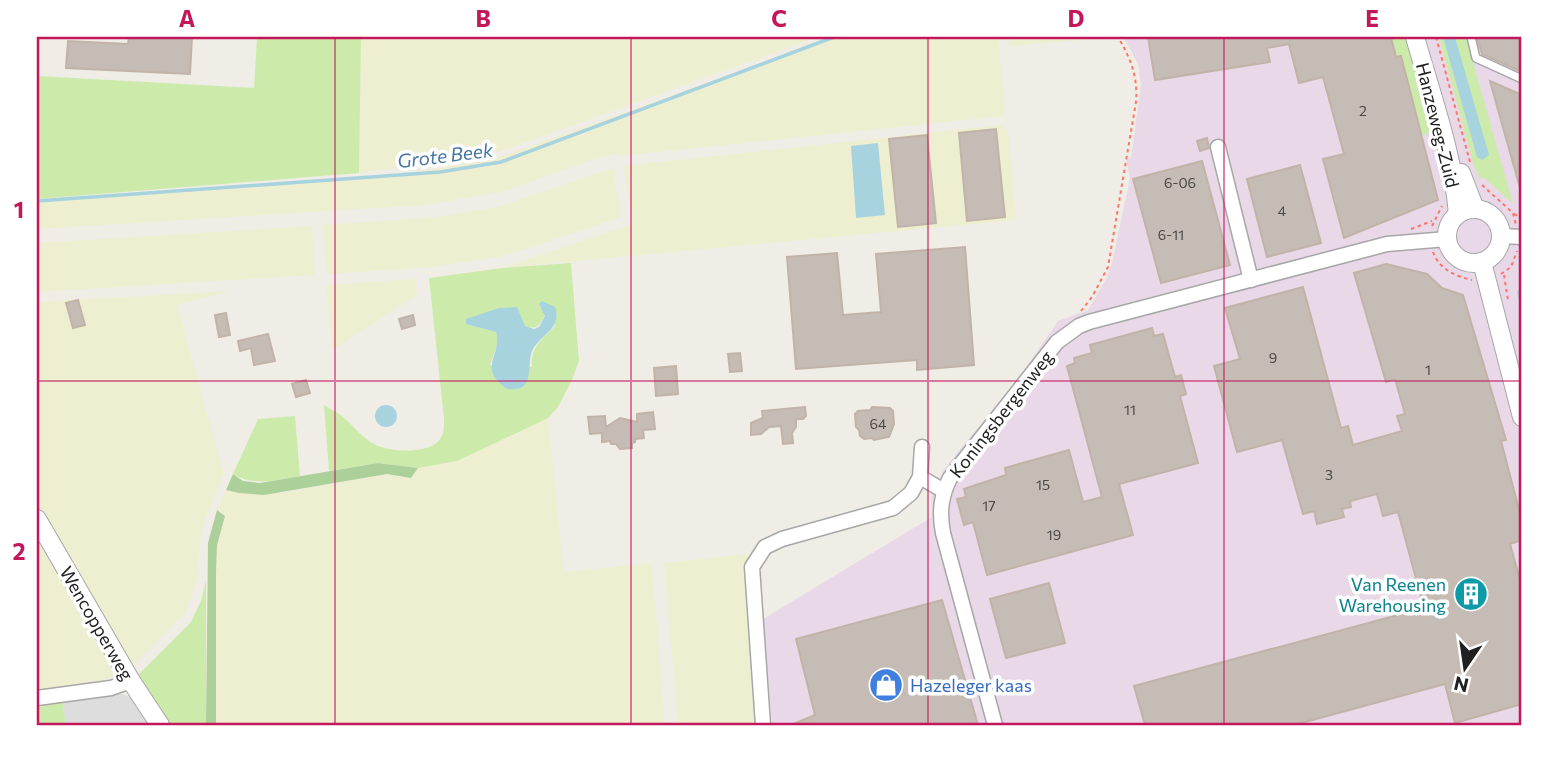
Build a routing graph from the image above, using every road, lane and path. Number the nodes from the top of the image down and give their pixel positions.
1 (1118, 37) edge
2 (1415, 37) edge
3 (1423, 37) edge
4 (1436, 37) edge
5 (1471, 37) edge
6 (1522, 79) edge
7 (1218, 147) dead end
8 (1472, 168) dead end
9 (1478, 179) dead end
10 (1485, 188) dead end
11 (1466, 211) junction
12 (1513, 214) dead end
13 (1522, 218) edge
14 (1501, 236) junction
15 (1522, 237) edge
16 (1447, 239) junction
17 (1522, 255) edge
18 (1516, 256) dead end
19 (1482, 262) junction
20 (1251, 280) junction
21 (1079, 313) dead end
22 (1522, 417) edge
23 (922, 447) dead end
24 (920, 477) junction
25 (944, 491) junction
26 (37, 519) edge
27 (131, 681) junction
28 (37, 698) edge
29 (160, 725) edge
30 (763, 725) edge
31 (995, 725) edge

1 - 21 path
2 - 11 street, Hanzeweg-Zuid
3 - 11 street, Hanzeweg-Zuid
4 - 8 path, Hanzeweg-Zuid
5 - 6 lane
7 - 20 street
9 - 10 path, Hanzeweg-Zuid
11 - 14 street
11 - 16 street
12 - 13 path
14 - 15 street
14 - 19 street
16 - 19 street
16 - 20 street, Koningsbergenweg
17 - 18 path
19 - 22 street
20 - 25 street, Koningsbergenweg
23 - 24 street
24 - 25 street
24 - 30 street
25 - 31 street, Koningsbergenweg
26 - 27 street, Wencopperweg
27 - 28 street
27 - 29 street, Wencopperweg

